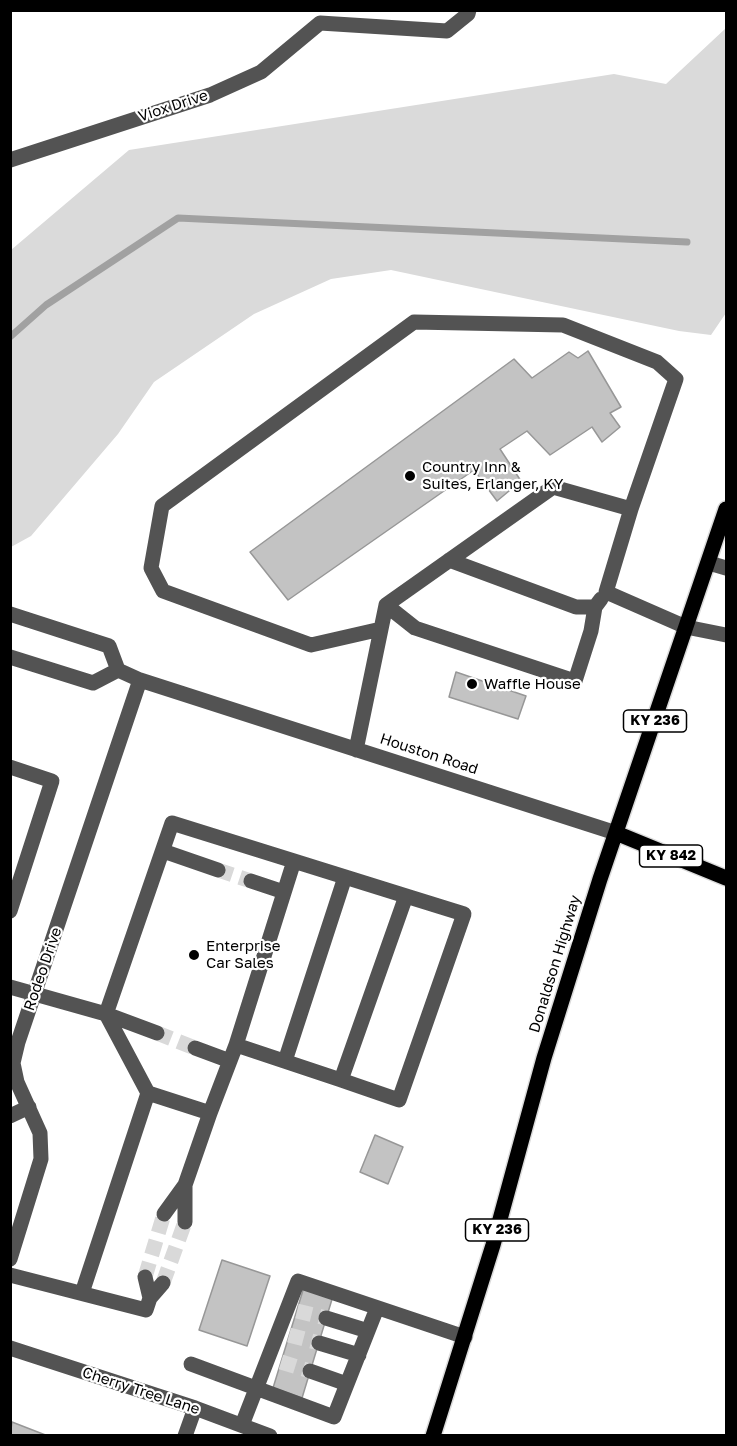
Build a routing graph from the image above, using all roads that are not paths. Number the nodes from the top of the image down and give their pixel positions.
1 (469, 10) edge
2 (318, 17) edge
3 (10, 160) edge
4 (726, 509) edge
5 (631, 510) junction
6 (449, 560) junction
7 (709, 563) junction
8 (726, 568) edge
9 (606, 592) junction
10 (386, 605) junction
11 (595, 607) junction
12 (10, 614) edge
13 (686, 627) junction
14 (381, 629) junction
15 (726, 635) edge
16 (10, 657) edge
17 (118, 670) junction
18 (140, 680) junction
19 (356, 750) junction
20 (10, 767) edge
21 (616, 833) junction
22 (163, 851) junction
23 (294, 861) junction
24 (218, 870) tunnel mouth
25 (345, 877) junction
26 (726, 878) edge
27 (251, 881) tunnel mouth
28 (284, 892) junction
29 (406, 896) junction
30 (10, 911) edge
31 (10, 987) edge
32 (34, 995) junction
33 (106, 1014) junction
34 (157, 1033) tunnel mouth
35 (236, 1045) junction
36 (195, 1048) tunnel mouth
37 (230, 1061) junction
38 (285, 1061) junction
39 (341, 1080) junction
40 (148, 1094) junction
41 (29, 1107) junction
42 (210, 1113) junction
43 (10, 1116) edge
44 (185, 1185) junction
45 (164, 1214) tunnel mouth
46 (185, 1222) tunnel mouth
47 (10, 1259) edge
48 (10, 1275) edge
49 (145, 1277) tunnel mouth
50 (163, 1283) tunnel mouth
51 (82, 1293) junction
52 (150, 1298) junction
53 (377, 1308) junction
54 (326, 1318) tunnel mouth
55 (368, 1331) junction
56 (465, 1337) junction
57 (319, 1343) tunnel mouth
58 (10, 1348) edge
59 (358, 1355) junction
60 (191, 1364) dead end
61 (310, 1371) tunnel mouth
62 (347, 1384) junction
63 (256, 1390) junction
64 (195, 1408) junction
65 (242, 1425) junction
66 (184, 1436) edge
67 (270, 1436) edge
68 (433, 1436) edge

1 - 2 street, Viox Drive
2 - 3 street, Viox Drive
4 - 7 main road, Donaldson Highway / KY 236
5 - 6 street
5 - 9 street
5 - 14 street
6 - 10 street
6 - 11 street
7 - 8 street
7 - 13 main road, Donaldson Highway / KY 236
9 - 11 street
9 - 13 street
10 - 11 street
10 - 14 street
12 - 17 street
13 - 15 street
13 - 21 main road, Donaldson Highway / KY 236
14 - 19 street
16 - 17 street
17 - 18 street, Houston Road
18 - 19 street, Houston Road
18 - 32 street, Rodeo Drive
19 - 21 street, Houston Road
20 - 30 street
21 - 26 main road, Houston Road / KY 842
21 - 56 main road, Donaldson Highway / KY 236
22 - 23 street
22 - 24 street
22 - 33 street
23 - 25 street
23 - 28 street
25 - 29 street
25 - 38 street
27 - 28 street
28 - 35 street
29 - 39 street
29 - 39 street
31 - 32 street
32 - 33 street
32 - 41 street, Rodeo Drive
33 - 34 street
33 - 40 street
35 - 37 street
35 - 38 street
36 - 37 street
37 - 42 street
38 - 39 street
40 - 42 street
40 - 51 street
41 - 43 street
41 - 47 street, Rodeo Drive
42 - 44 street
44 - 45 street
44 - 46 street
48 - 51 street
49 - 52 street
50 - 52 street
51 - 52 street
53 - 55 street
53 - 56 street
53 - 63 street
54 - 55 street
55 - 59 street
56 - 68 main road, Donaldson Highway / KY 236
57 - 59 street
58 - 64 street, Cherry Tree Lane
59 - 62 street
60 - 63 street
61 - 62 street
62 - 63 street
63 - 65 street
64 - 65 street, Cherry Tree Lane
64 - 66 street
65 - 67 street, Cherry Tree Lane

